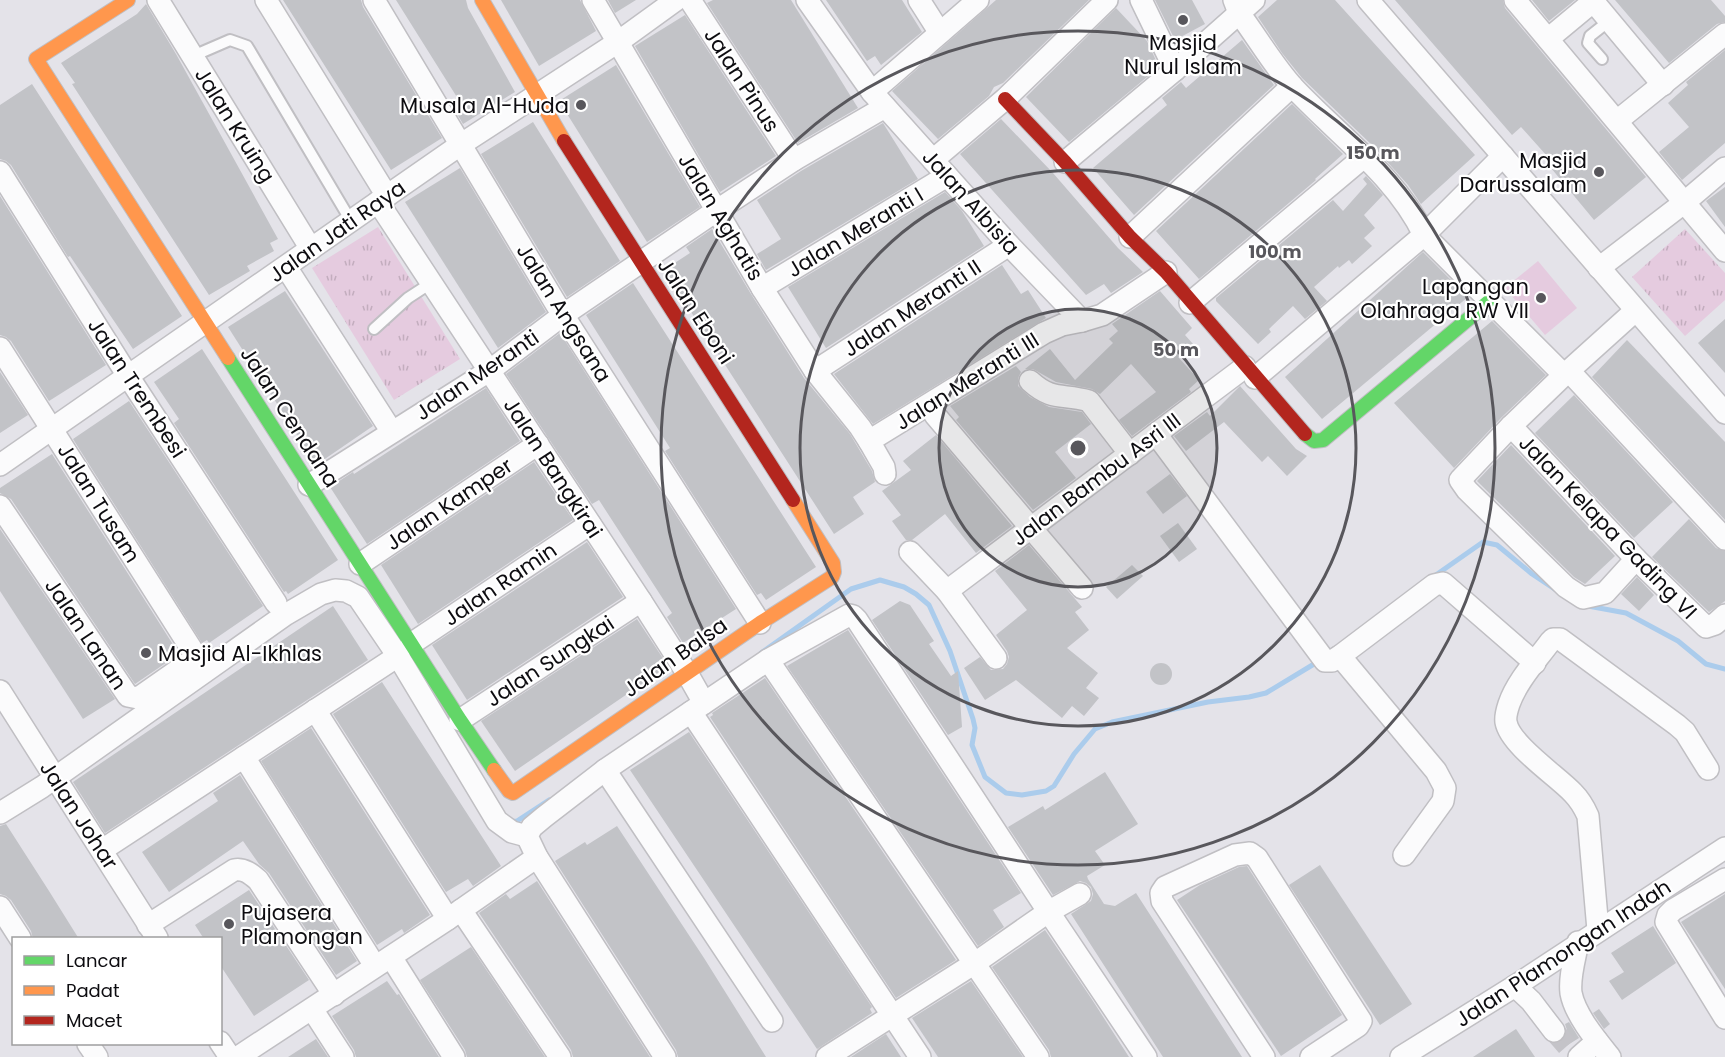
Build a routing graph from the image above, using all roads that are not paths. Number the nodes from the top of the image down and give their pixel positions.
1 (128, 0) edge
2 (158, 0) edge
3 (266, 0) edge
4 (374, 0) edge
5 (482, 0) edge
6 (593, 0) edge
7 (676, 0) edge
8 (690, 0) edge
9 (807, 0) edge
10 (919, 0) edge
11 (978, 0) edge
12 (1107, 0) edge
13 (1141, 0) edge
14 (1368, 0) edge
15 (1515, 0) edge
16 (1594, 1) edge
17 (1242, 4) edge
18 (105, 6) edge
19 (1609, 21) junction
20 (940, 33) junction
21 (1725, 34) edge
22 (1548, 39) junction
23 (618, 42) junction
24 (193, 56) junction
25 (1602, 59) dead end
26 (1175, 70) junction
27 (1663, 85) junction
28 (1292, 86) junction
29 (537, 95) junction
30 (879, 99) junction
31 (1005, 99) junction
32 (1617, 121) junction
33 (460, 145) junction
34 (1365, 156) junction
35 (1503, 156) junction
36 (794, 160) junction
37 (933, 160) junction
38 (1065, 162) junction
39 (1725, 168) edge
40 (0, 172) edge
41 (947, 176) junction
42 (382, 199) junction
43 (1685, 202) junction
44 (716, 211) junction
45 (351, 221) junction
46 (1424, 235) junction
47 (1130, 237) junction
48 (1009, 245) junction
49 (311, 249) junction
50 (1725, 251) edge
51 (640, 264) junction
52 (286, 267) junction
53 (1599, 268) junction
54 (1166, 272) junction
55 (431, 283) junction
56 (762, 288) junction
57 (1491, 300) junction
58 (1190, 303) junction
59 (1635, 311) junction
60 (563, 315) junction
61 (204, 321) junction
62 (1082, 321) junction
63 (374, 329) dead end
64 (0, 348) edge
65 (489, 371) junction
66 (815, 371) junction
67 (1250, 373) junction
68 (1566, 373) junction
69 (128, 376) junction
70 (1030, 381) dead end
71 (1725, 413) edge
72 (934, 415) dead end
73 (1511, 426) junction
74 (52, 429) junction
75 (392, 432) junction
76 (865, 434) junction
77 (1156, 434) junction
78 (538, 444) junction
79 (1130, 454) junction
80 (0, 465) edge
81 (885, 474) dead end
82 (309, 485) junction
83 (0, 506) edge
84 (590, 524) junction
85 (1030, 529) junction
86 (1725, 539) edge
87 (822, 548) joint
88 (910, 552) dead end
89 (1636, 559) junction
90 (360, 564) junction
91 (1082, 588) dead end
92 (947, 591) junction
93 (641, 601) junction
94 (276, 603) dead end
95 (1725, 615) edge
96 (760, 623) junction
97 (404, 650) junction
98 (1327, 655) junction
99 (193, 658) joint
100 (996, 658) dead end
101 (768, 660) junction
102 (1535, 663) junction
103 (688, 676) junction
104 (0, 691) edge
105 (160, 694) junction
106 (698, 704) junction
107 (315, 710) junction
108 (459, 720) junction
109 (244, 757) junction
110 (1708, 769) dead end
111 (605, 770) junction
112 (48, 782) junction
113 (516, 793) joint
114 (0, 813) edge
115 (527, 836) junction
116 (1725, 848) edge
117 (102, 850) junction
118 (1404, 855) dead end
119 (537, 857) junction
120 (1725, 879) edge
121 (1080, 894) dead end
122 (0, 907) edge
123 (1048, 912) junction
124 (454, 914) junction
125 (1598, 930) junction
126 (152, 932) edge
127 (19, 937) edge
128 (1578, 942) junction
129 (383, 961) junction
130 (975, 963) junction
131 (1515, 986) junction
132 (1571, 994) junction
133 (334, 995) junction
134 (312, 1009) junction
135 (1537, 1009) junction
136 (893, 1015) junction
137 (1725, 1018) edge
138 (772, 1021) dead end
139 (1597, 1041) junction
140 (1569, 1048) edge
141 (1318, 1055) edge
142 (238, 1057) edge
143 (343, 1057) edge
144 (454, 1057) edge
145 (560, 1057) edge
146 (665, 1057) edge
147 (827, 1057) edge
148 (920, 1057) edge
149 (1038, 1057) edge
150 (1146, 1057) edge
151 (1264, 1057) edge
152 (1401, 1057) edge
153 (1610, 1057) edge

1 - 18 street
2 - 24 street, Jalan Kruing
3 - 42 street, Jalan Bangkirai
4 - 33 street, Jalan Angsana
5 - 29 street, Jalan Eboni
6 - 23 street, Jalan Aghatis
7 - 23 street, Jalan Jati Raya
8 - 36 street, Jalan Pinus
9 - 30 street, Jalan Albisia
10 - 20 street
11 - 20 street, Jalan Meranti
12 - 31 street
13 - 26 street
14 - 35 street
15 - 22 street
16 - 19 street
16 - 22 street
17 - 26 street
17 - 28 street
18 - 61 street, Jalan Cendana
19 - 25 lane
19 - 27 street
20 - 30 street, Jalan Meranti
21 - 27 street
22 - 32 street
23 - 29 street, Jalan Jati Raya
23 - 44 street, Jalan Aghatis
24 - 45 lane
24 - 49 street, Jalan Kruing
26 - 38 street
27 - 32 street
28 - 34 street
28 - 47 street
29 - 33 street, Jalan Jati Raya
29 - 51 street, Jalan Eboni
30 - 36 street, Jalan Meranti
30 - 37 street, Jalan Albisia
31 - 37 street
31 - 38 street
32 - 43 street
33 - 42 street, Jalan Jati Raya
33 - 60 street, Jalan Angsana
34 - 46 street
34 - 58 street
35 - 46 street, Jalan Bambu Asri III
35 - 53 street
36 - 44 street, Jalan Meranti
37 - 41 street, Jalan Albisia
38 - 47 street
39 - 43 street
40 - 69 street, Jalan Trembesi
41 - 48 street, Jalan Albisia
41 - 56 street, Jalan Meranti I
42 - 45 street, Jalan Jati Raya
42 - 55 street, Jalan Bangkirai
43 - 50 street
43 - 53 street
44 - 51 street, Jalan Meranti
44 - 56 street, Jalan Aghatis
45 - 49 street, Jalan Jati Raya
46 - 57 street
46 - 67 street, Jalan Bambu Asri III
47 - 54 street
48 - 62 street, Jalan Albisia
48 - 66 street, Jalan Meranti II
49 - 52 street, Jalan Jati Raya
51 - 60 street, Jalan Meranti
51 - 87 street, Jalan Eboni
52 - 61 street, Jalan Jati Raya
52 - 75 street
53 - 59 street
54 - 58 street
54 - 62 street
55 - 63 lane
55 - 65 street, Jalan Bangkirai
56 - 66 street, Jalan Aghatis
57 - 67 street
57 - 68 street
58 - 67 street
59 - 68 street
59 - 71 street
60 - 65 street, Jalan Meranti
60 - 96 street, Jalan Angsana
61 - 69 street, Jalan Jati Raya
61 - 82 street, Jalan Cendana
62 - 76 street, Jalan Meranti III
64 - 74 street, Jalan Tusam
65 - 75 street, Jalan Meranti
65 - 78 street, Jalan Bangkirai
66 - 76 street, Jalan Aghatis
67 - 77 street, Jalan Bambu Asri III
68 - 73 street
68 - 86 street
69 - 74 street, Jalan Jati Raya
69 - 94 street, Jalan Trembesi
70 - 79 street
72 - 85 street
73 - 89 street, Jalan Kelapa Gading VI
73 - 89 street
74 - 80 street, Jalan Jati Raya
74 - 99 street, Jalan Tusam
75 - 82 street, Jalan Meranti
76 - 81 street, Jalan Aghatis
77 - 79 street, Jalan Bambu Asri III
77 - 98 street
78 - 84 street, Jalan Bangkirai
78 - 90 street, Jalan Kamper
79 - 85 street, Jalan Bambu Asri III
82 - 90 street, Jalan Cendana
83 - 105 street, Jalan Lanan
84 - 93 street, Jalan Bangkirai
84 - 97 street, Jalan Ramin
85 - 91 street
85 - 92 street, Jalan Bambu Asri III
87 - 96 street, Jalan Balsa
88 - 92 street
89 - 95 street, Jalan Kelapa Gading VI
90 - 97 street, Jalan Cendana
92 - 100 street
93 - 103 street, Jalan Bangkirai
93 - 108 street, Jalan Sungkai
96 - 103 street, Jalan Balsa
97 - 105 street
97 - 107 street, Jalan Ramin
97 - 108 street, Jalan Cendana
97 - 115 street
98 - 102 street
98 - 118 street
99 - 105 street, Jalan Lanan
101 - 106 street
101 - 123 street
101 - 130 street
102 - 110 street
102 - 125 street
103 - 106 street, Jalan Bangkirai
103 - 113 street, Jalan Balsa
104 - 112 street, Jalan Johar
105 - 112 street
106 - 111 street
106 - 136 street, Jalan Bangkirai
107 - 109 street, Jalan Ramin
107 - 124 street
108 - 113 street, Jalan Cendana
109 - 117 street, Jalan Ramin
109 - 129 street
111 - 115 street
111 - 138 street
112 - 114 street
112 - 117 street, Jalan Johar
115 - 119 street
116 - 125 street, Jalan Plamongan Indah
117 - 126 street, Jalan Johar
119 - 124 street
119 - 146 street
120 - 137 street
121 - 123 street
122 - 127 street
123 - 130 street
123 - 150 street
124 - 129 street
124 - 145 street
125 - 128 street, Jalan Plamongan Indah
126 - 133 street
128 - 131 street, Jalan Plamongan Indah
128 - 132 street
129 - 133 street
129 - 144 street
130 - 136 street
130 - 149 street
131 - 135 street
131 - 152 street, Jalan Plamongan Indah
132 - 135 street
132 - 139 street
133 - 134 street
134 - 142 street
134 - 143 street
135 - 140 street
136 - 147 street
136 - 148 street, Jalan Bangkirai
139 - 140 street
139 - 153 street
141 - 151 street

